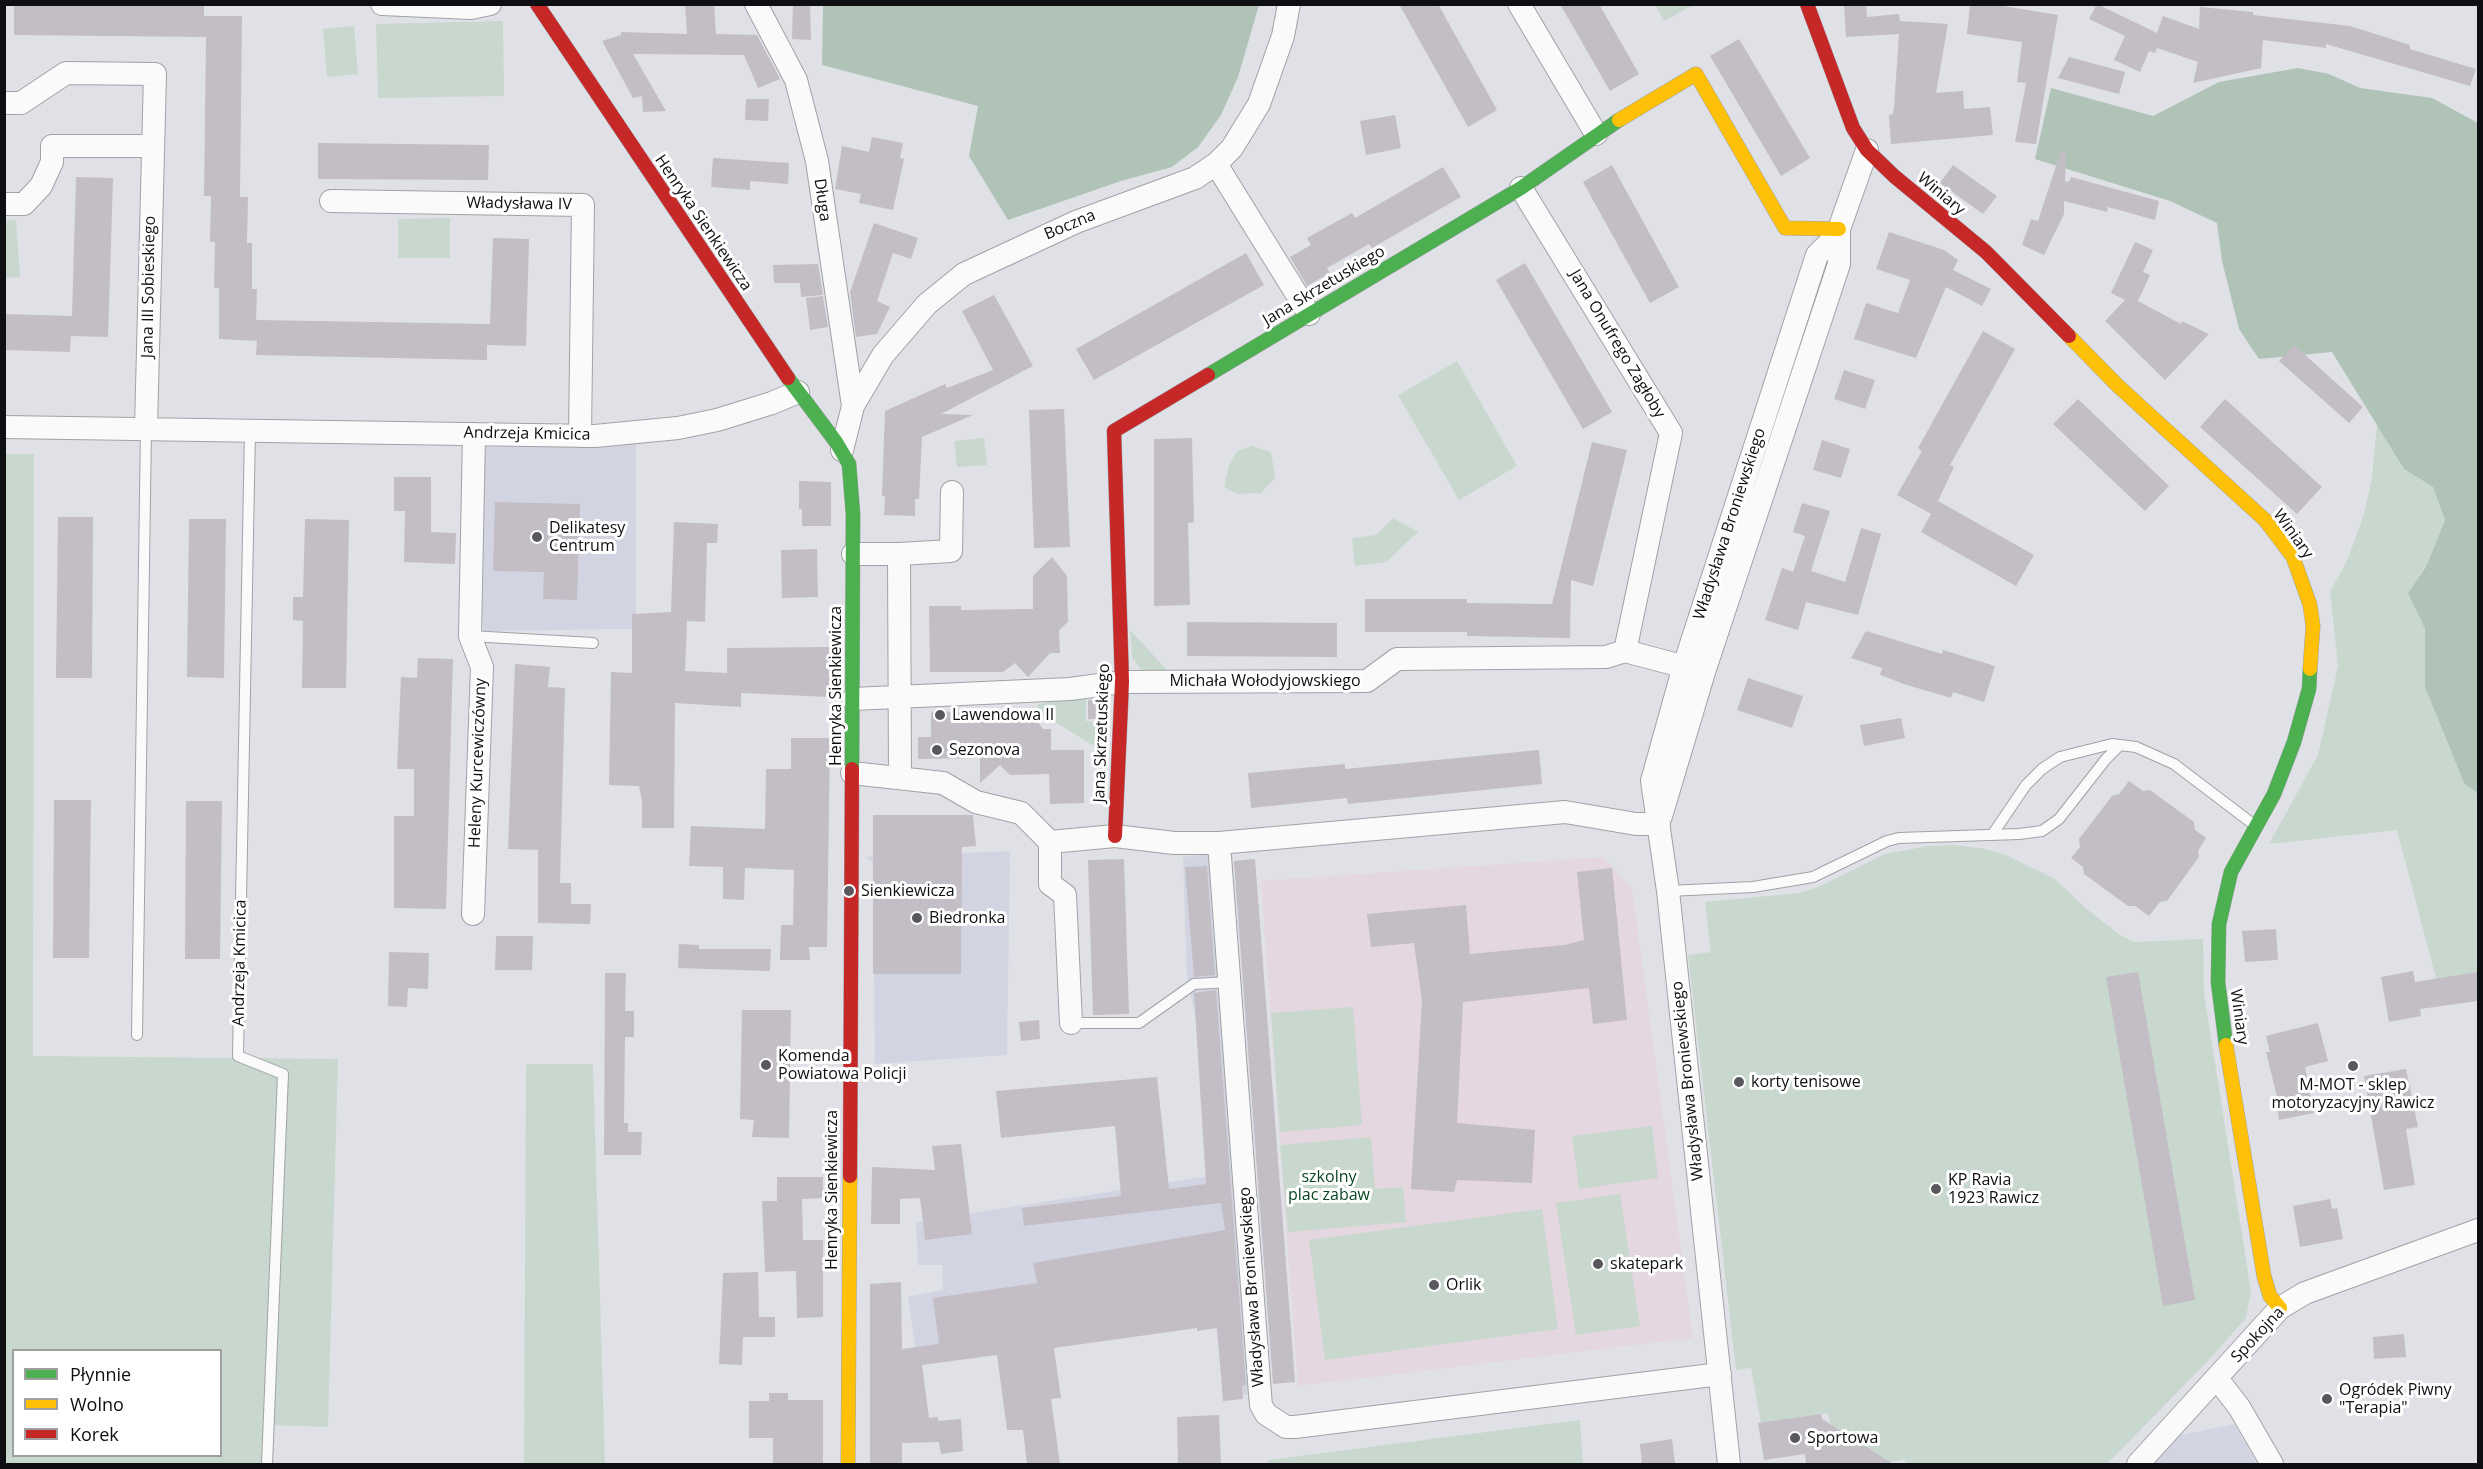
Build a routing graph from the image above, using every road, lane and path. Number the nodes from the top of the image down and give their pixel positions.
1 (382, 4) edge
2 (490, 4) edge
3 (537, 4) edge
4 (756, 4) edge
5 (1289, 4) edge
6 (1519, 4) edge
7 (1807, 4) edge
8 (4, 103) edge
9 (1596, 134) junction
10 (153, 146) junction
11 (1867, 150) junction
12 (1216, 164) junction
13 (1521, 188) junction
14 (332, 201) dead end
15 (4, 204) edge
16 (1838, 232) junction
17 (1309, 315) junction
18 (798, 392) junction
19 (853, 406) junction
20 (4, 427) edge
21 (146, 428) junction
22 (250, 430) junction
23 (474, 434) junction
24 (580, 436) junction
25 (842, 450) junction
26 (952, 492) dead end
27 (853, 554) junction
28 (899, 554) junction
29 (470, 636) junction
30 (593, 643) dead end
31 (1625, 651) junction
32 (1694, 669) junction
33 (1122, 682) junction
34 (900, 696) junction
35 (853, 699) junction
36 (2120, 745) junction
37 (852, 773) junction
38 (900, 777) junction
39 (1659, 824) junction
40 (2256, 826) junction
41 (1992, 835) junction
42 (1115, 836) junction
43 (1050, 842) junction
44 (1219, 843) junction
45 (1668, 891) junction
46 (473, 914) dead end
47 (1229, 982) junction
48 (1071, 1023) joint
49 (136, 1035) dead end
50 (2478, 1230) edge
51 (2280, 1308) junction
52 (1720, 1374) junction
53 (2218, 1380) junction
54 (267, 1464) edge
55 (848, 1464) edge
56 (1729, 1464) edge
57 (2138, 1464) edge
58 (2272, 1464) edge

1 - 2 street
3 - 18 street, Henryka Sienkiewicza
4 - 19 street, Długa
5 - 12 street, Boczna
6 - 9 street
7 - 11 street, Winiary
8 - 10 street, Jana III Sobieskiego
9 - 13 street, Jana Skrzetuskiego
9 - 16 street, Jana Skrzetuskiego
10 - 15 street
10 - 21 street, Jana III Sobieskiego
11 - 16 street, Władysława Broniewskiego
11 - 40 street, Winiary
12 - 17 street
12 - 19 street, Boczna
13 - 17 street, Jana Skrzetuskiego
13 - 31 street, Jana Onufrego Zagłoby
14 - 24 street, Władysława IV
16 - 32 street, Władysława Broniewskiego
17 - 33 street, Jana Skrzetuskiego
18 - 24 street, Andrzeja Kmicica
18 - 25 street, Henryka Sienkiewicza
19 - 25 street, Boczna
20 - 21 street, Andrzeja Kmicica
21 - 22 street, Andrzeja Kmicica
21 - 49 lane
22 - 23 street, Andrzeja Kmicica
22 - 54 lane, Andrzeja Kmicica
23 - 24 street, Andrzeja Kmicica
23 - 29 street, Heleny Kurcewiczówny
25 - 27 street, Henryka Sienkiewicza
26 - 28 street
27 - 28 street
27 - 35 street, Henryka Sienkiewicza
28 - 34 street
29 - 30 lane
29 - 46 street, Heleny Kurcewiczówny
31 - 32 street, Michała Wołodyjowskiego
31 - 33 street, Michała Wołodyjowskiego
32 - 39 street, Władysława Broniewskiego
33 - 34 street, Michała Wołodyjowskiego
33 - 42 street, Jana Skrzetuskiego
34 - 35 street, Michała Wołodyjowskiego
34 - 38 street
35 - 37 street, Henryka Sienkiewicza
36 - 40 lane
36 - 41 lane
36 - 41 lane
37 - 38 street
37 - 55 street, Henryka Sienkiewicza
38 - 43 street
39 - 44 street
39 - 45 street, Władysława Broniewskiego
40 - 51 street, Winiary
41 - 45 lane
42 - 43 street
42 - 44 street
43 - 48 street
44 - 47 street, Władysława Broniewskiego
45 - 52 street, Władysława Broniewskiego
47 - 48 lane
47 - 52 street, Władysława Broniewskiego
50 - 51 street, Spokojna
51 - 53 street, Spokojna
52 - 56 street, Władysława Broniewskiego
53 - 57 street, Spokojna
53 - 58 street

